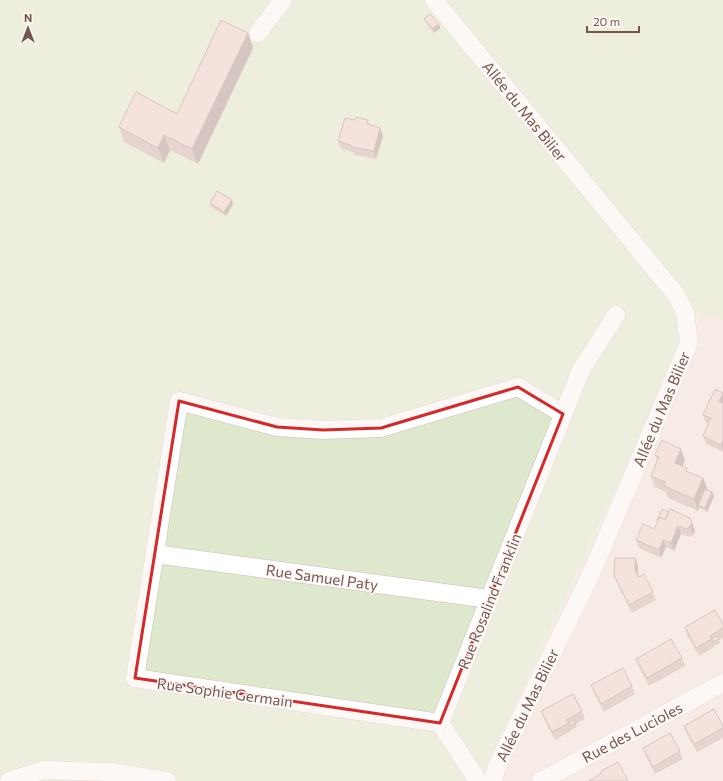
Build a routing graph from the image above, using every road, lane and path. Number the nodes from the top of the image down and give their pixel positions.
1 (283, 0) edge
2 (434, 0) edge
3 (258, 34) dead end
4 (616, 315) dead end
5 (563, 414) junction
6 (155, 554) junction
7 (489, 599) junction
8 (723, 683) edge
9 (440, 724) junction
10 (9, 781) edge
11 (167, 781) edge
12 (478, 781) edge
13 (493, 781) edge
14 (541, 781) edge

1 - 3 street
2 - 13 street, Allée du Mas Bilier
4 - 5 street, Rue Rosalind Franklin
5 - 6 street
5 - 7 street, Rue Rosalind Franklin
6 - 7 street, Rue Samuel Paty
6 - 9 street, Rue Sophie Germain
7 - 9 street, Rue Rosalind Franklin
8 - 14 street, Rue des Lucioles
9 - 12 street
10 - 11 street

